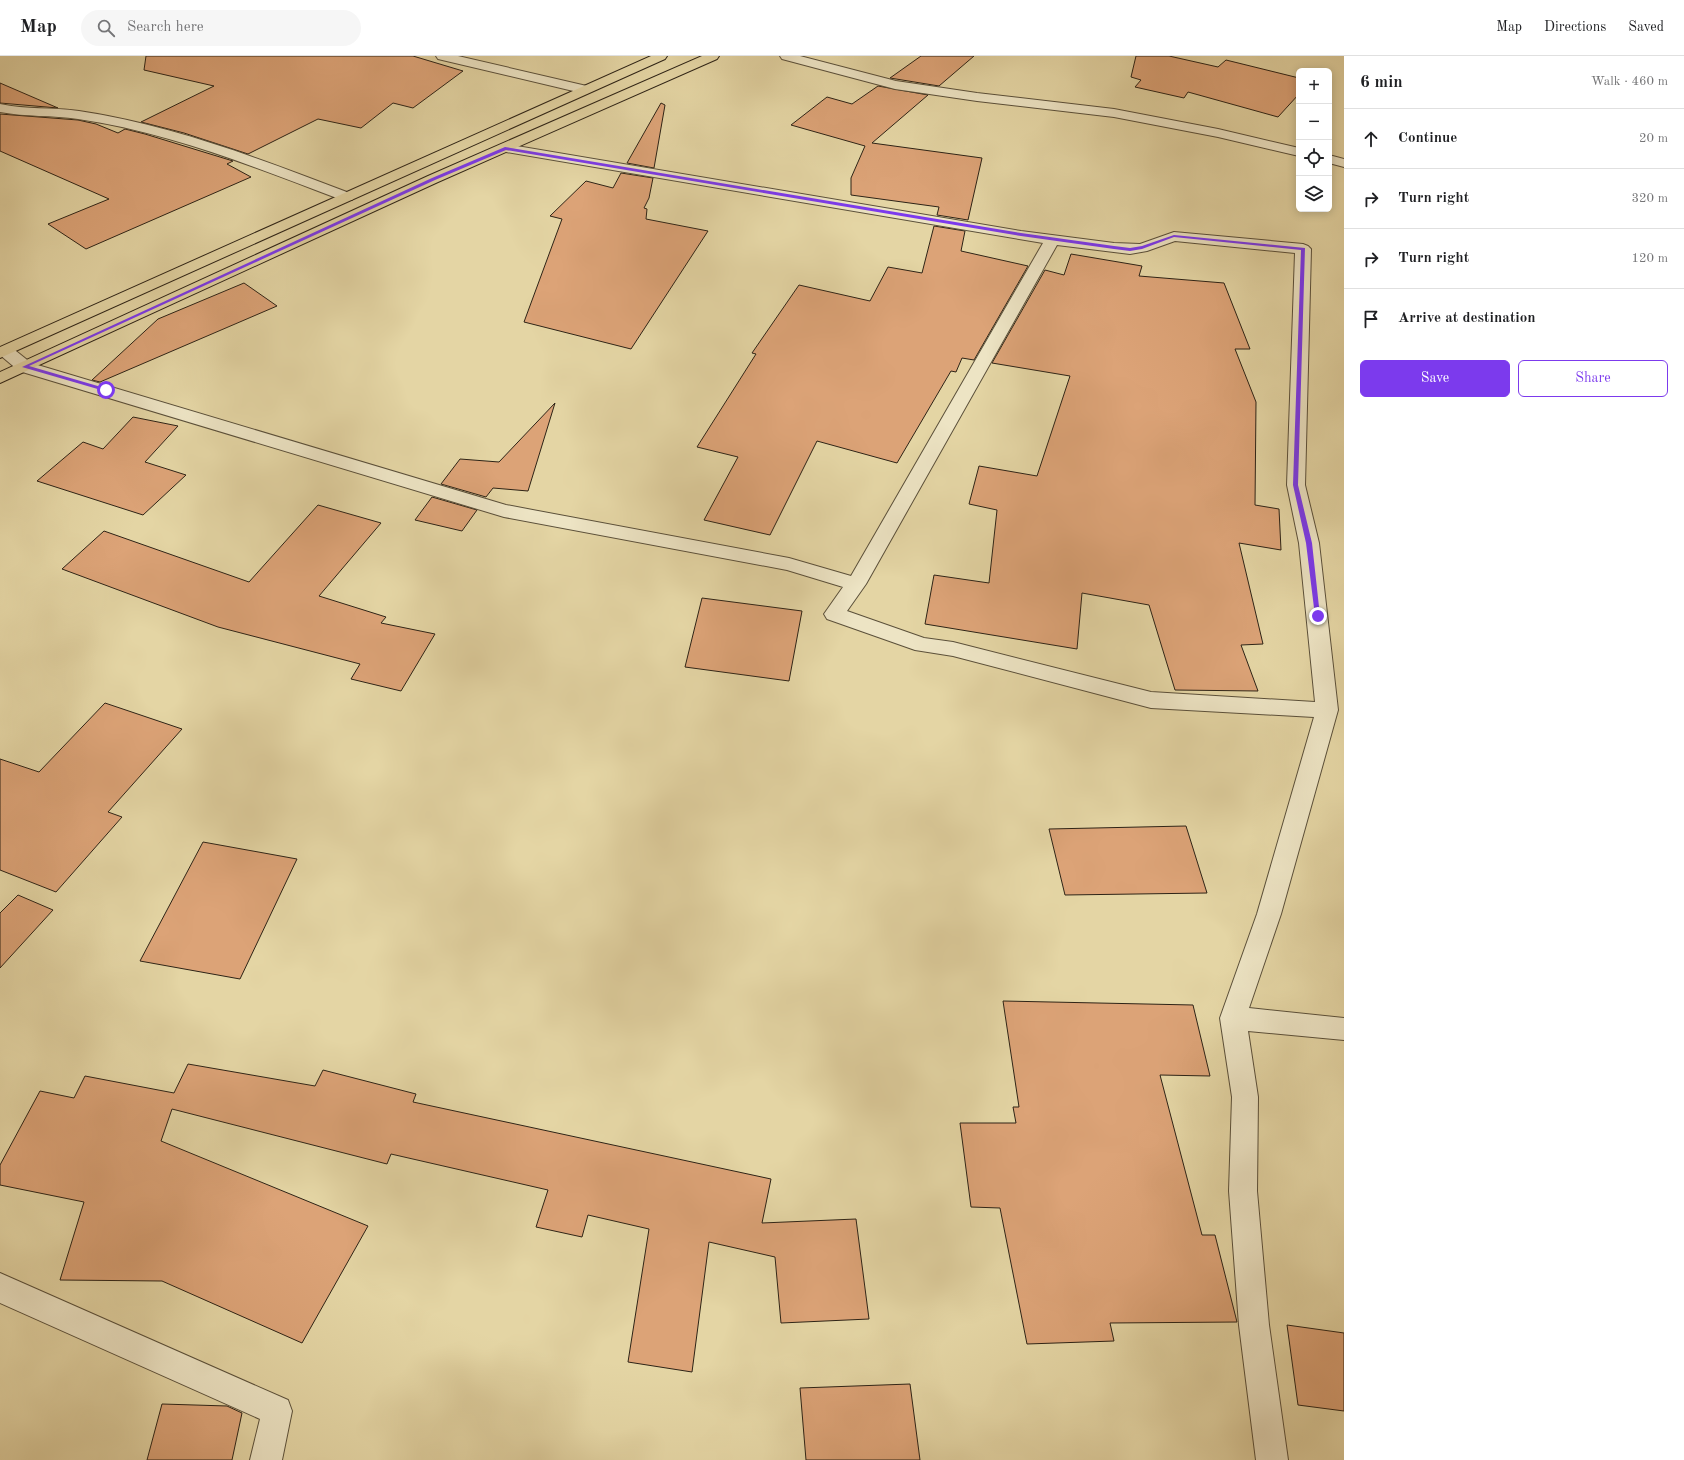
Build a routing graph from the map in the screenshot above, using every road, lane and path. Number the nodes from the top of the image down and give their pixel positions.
1 (442, 56) edge
2 (661, 56) edge
3 (713, 56) edge
4 (786, 56) edge
5 (586, 90) junction
6 (0, 108) edge
7 (505, 148) junction
8 (1296, 151) edge
9 (1332, 160) edge
10 (1344, 163) edge
11 (347, 197) junction
12 (1053, 239) junction
13 (2, 352) edge
14 (25, 367) junction
15 (0, 378) edge
16 (856, 584) junction
17 (1327, 710) junction
18 (1232, 1018) junction
19 (1344, 1029) edge
20 (0, 1288) edge
21 (266, 1460) edge
22 (1272, 1460) edge

1 - 5 street
2 - 5 main road
3 - 7 main road
4 - 8 street
5 - 11 main road
6 - 11 street
7 - 12 street
7 - 14 main road
9 - 10 street
11 - 13 main road
12 - 16 street
12 - 17 street
13 - 14 street
14 - 15 main road
14 - 16 street
16 - 17 street
17 - 18 street
18 - 19 street
18 - 22 street
20 - 21 street

